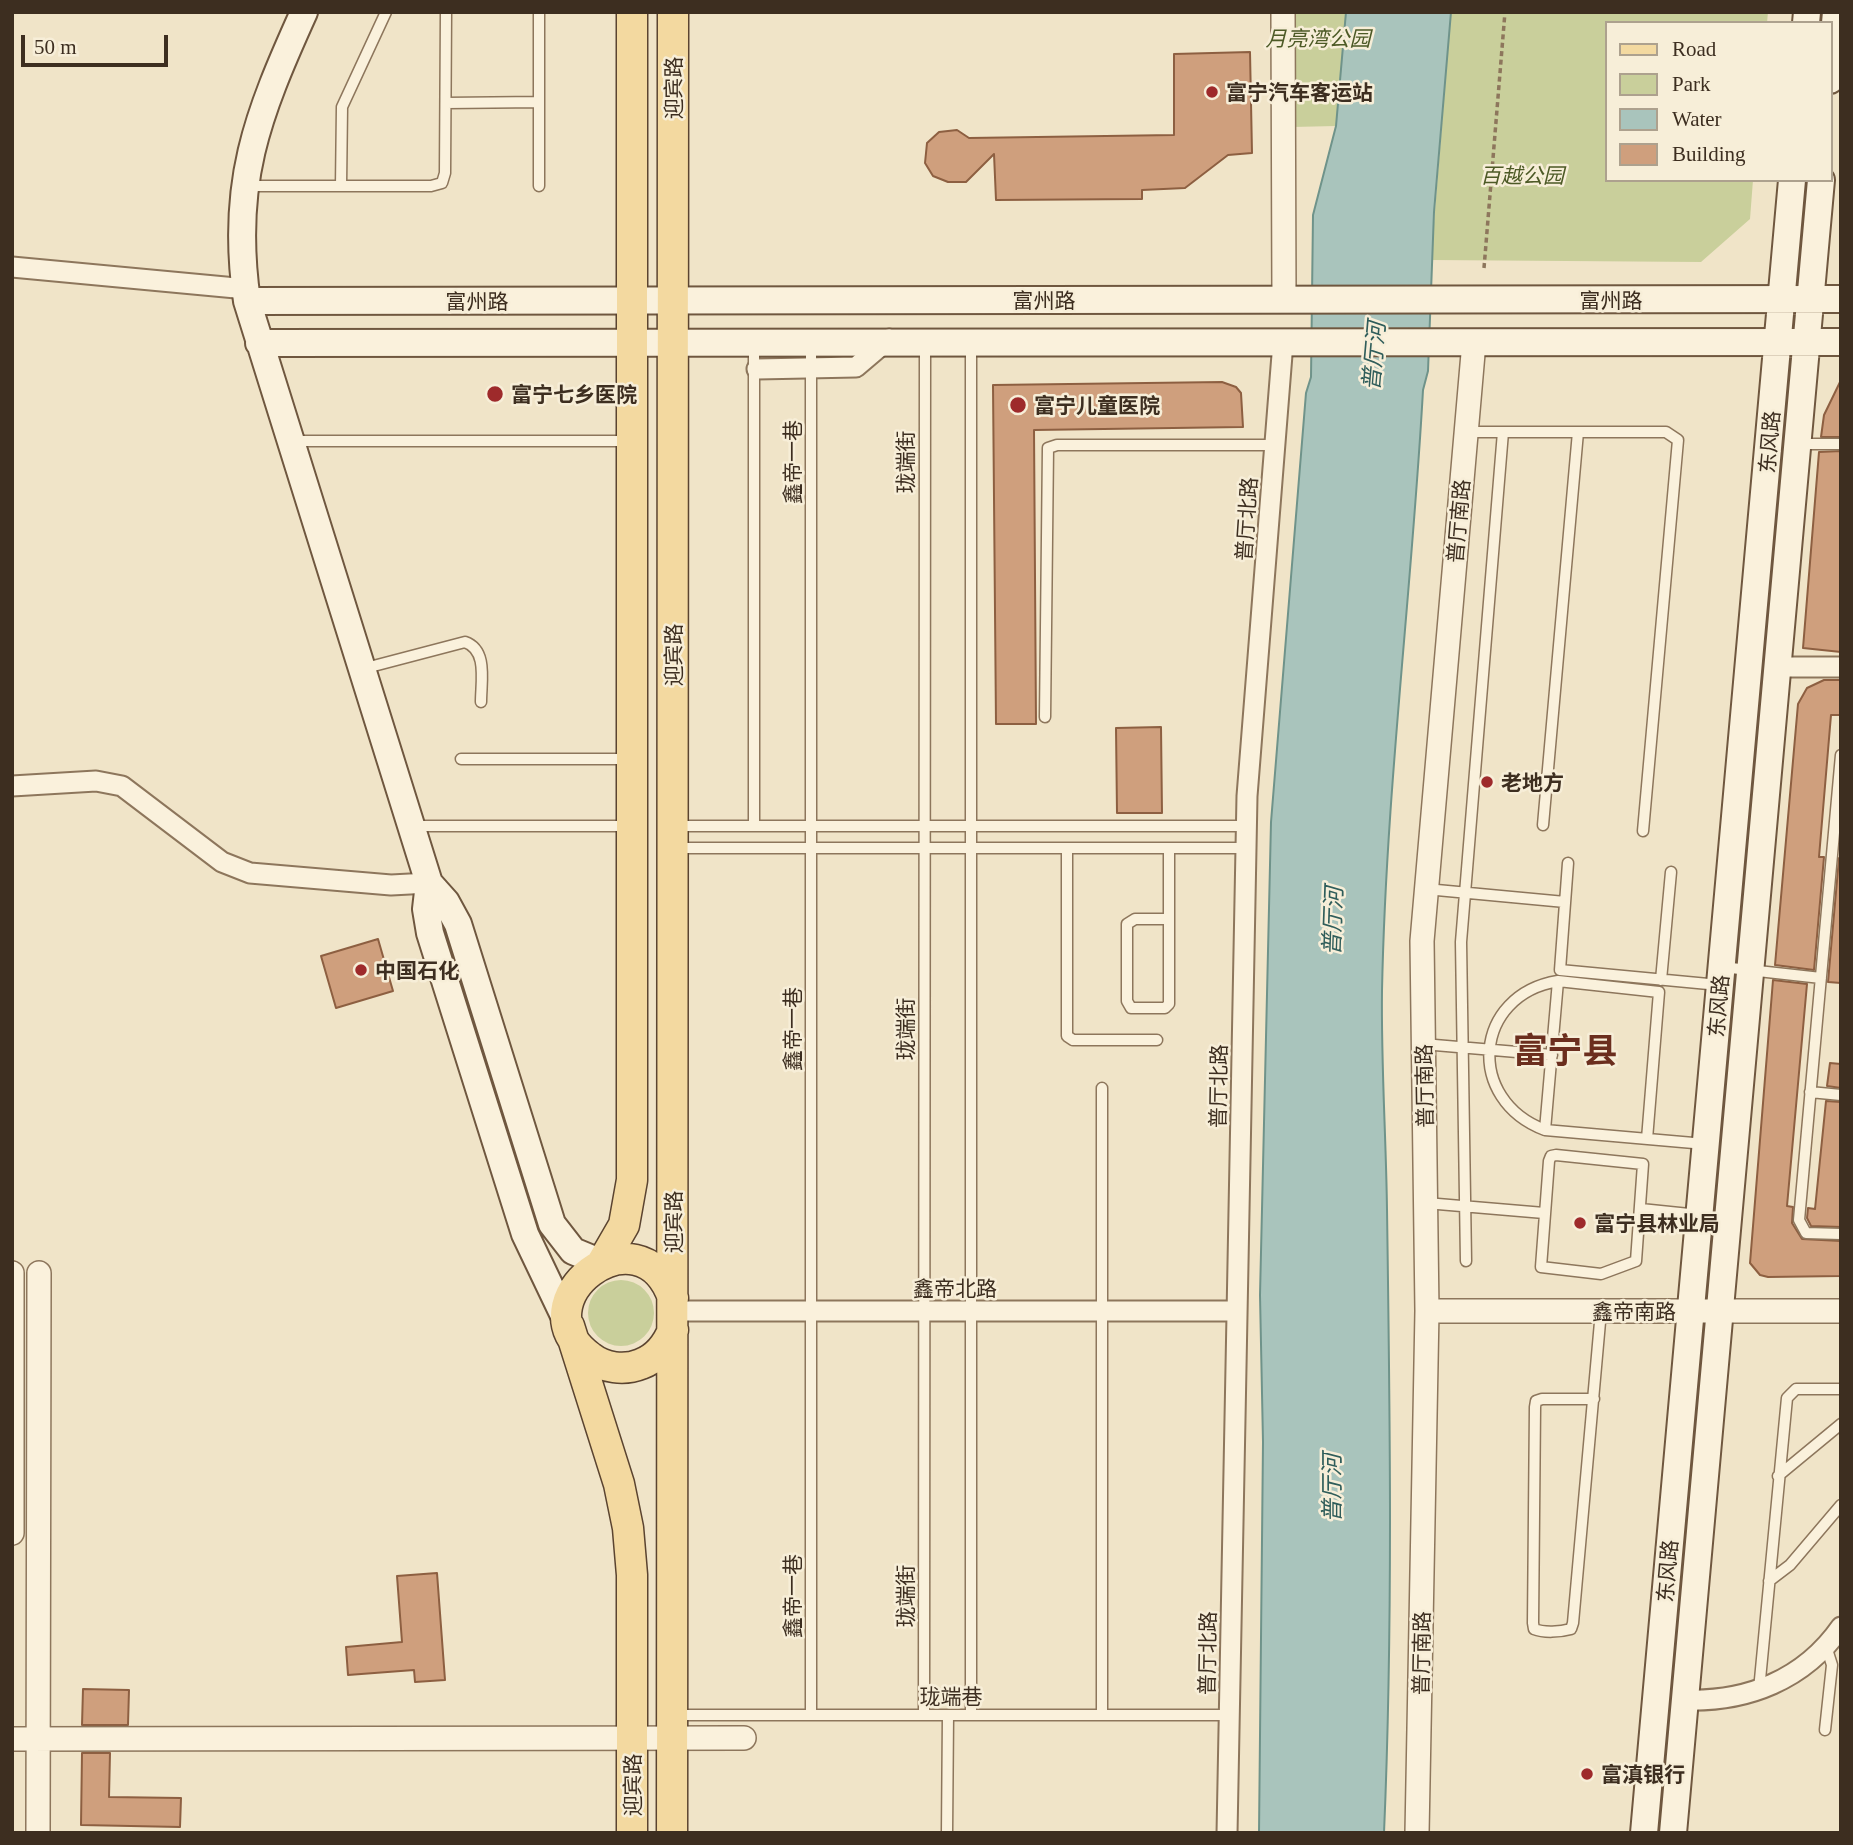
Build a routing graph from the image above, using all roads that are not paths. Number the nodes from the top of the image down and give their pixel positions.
1 (304, 12) edge
2 (386, 12) edge
3 (446, 12) edge
4 (539, 12) edge
5 (632, 12) edge
6 (673, 12) edge
7 (1283, 12) edge
8 (1836, 12) edge
9 (1832, 62) edge
10 (446, 103) junction
11 (539, 103) junction
12 (1792, 182) edge
13 (1821, 182) edge
14 (244, 186) junction
15 (341, 186) junction
16 (539, 186) dead end
17 (12, 267) edge
18 (241, 294) junction
19 (1781, 299) junction
20 (1811, 299) junction
21 (1841, 299) edge
22 (673, 300) junction
23 (1284, 300) junction
24 (632, 301) junction
25 (892, 337) dead end
26 (1283, 342) junction
27 (1474, 342) junction
28 (1777, 342) junction
29 (1807, 342) junction
30 (1841, 342) edge
31 (632, 343) junction
32 (673, 343) junction
33 (811, 343) junction
34 (925, 343) junction
35 (971, 343) junction
36 (259, 344) junction
37 (756, 356) junction
38 (1466, 432) junction
39 (1503, 432) junction
40 (1578, 432) junction
41 (290, 441) junction
42 (632, 441) junction
43 (1798, 444) junction
44 (1841, 444) edge
45 (1274, 445) junction
46 (1778, 667) junction
47 (1841, 667) edge
48 (362, 669) junction
49 (481, 702) dead end
50 (1045, 717) dead end
51 (1841, 755) edge
52 (461, 759) dead end
53 (632, 759) junction
54 (12, 786) edge
55 (1543, 825) dead end
56 (411, 826) junction
57 (632, 826) junction
58 (754, 826) junction
59 (811, 826) junction
60 (925, 826) junction
61 (971, 826) junction
62 (1246, 826) junction
63 (1643, 831) dead end
64 (673, 837) junction
65 (811, 848) junction
66 (925, 848) junction
67 (971, 848) junction
68 (1067, 848) junction
69 (1169, 848) junction
70 (1246, 848) junction
71 (1568, 863) dead end
72 (1836, 863) edge
73 (1671, 872) dead end
74 (429, 883) junction
75 (1425, 889) junction
76 (1464, 893) junction
77 (1565, 902) junction
78 (1169, 919) junction
79 (1751, 970) junction
80 (1720, 976) junction
81 (1821, 978) junction
82 (1661, 980) junction
83 (1558, 981) junction
84 (1157, 1040) dead end
85 (1423, 1044) junction
86 (1462, 1047) junction
87 (1489, 1050) junction
88 (1552, 1055) junction
89 (1102, 1088) dead end
90 (1811, 1092) junction
91 (1841, 1095) edge
92 (1545, 1130) junction
93 (1647, 1139) junction
94 (1706, 1144) junction
95 (1426, 1203) junction
96 (1465, 1206) junction
97 (1641, 1209) junction
98 (1544, 1213) junction
99 (1699, 1215) junction
100 (1841, 1234) edge
101 (1466, 1261) dead end
102 (602, 1263) junction
103 (12, 1273) edge
104 (39, 1273) dead end
105 (811, 1311) junction
106 (924, 1311) junction
107 (971, 1311) junction
108 (1102, 1311) junction
109 (1237, 1311) junction
110 (1427, 1311) junction
111 (1601, 1311) junction
112 (1691, 1311) junction
113 (1720, 1311) junction
114 (1841, 1311) edge
115 (673, 1313) junction
116 (569, 1326) junction
117 (1841, 1389) edge
118 (1594, 1399) junction
119 (1841, 1424) edge
120 (1778, 1476) junction
121 (1841, 1504) edge
122 (12, 1533) edge
123 (1769, 1581) junction
124 (1841, 1628) edge
125 (1826, 1646) junction
126 (1759, 1691) junction
127 (1685, 1700) junction
128 (673, 1715) junction
129 (811, 1715) junction
130 (924, 1715) junction
131 (948, 1715) junction
132 (971, 1715) junction
133 (1102, 1715) junction
134 (1229, 1715) junction
135 (1825, 1730) dead end
136 (744, 1738) dead end
137 (12, 1739) edge
138 (38, 1833) edge
139 (632, 1833) edge
140 (673, 1833) edge
141 (947, 1833) edge
142 (1227, 1833) edge
143 (1417, 1833) edge
144 (1644, 1833) edge
145 (1673, 1833) edge

1 - 14 main road
2 - 15 lane
3 - 10 lane
4 - 11 lane
5 - 24 main road, 迎宾路
6 - 22 main road, 迎宾路
7 - 23 street
8 - 9 main road
10 - 11 lane
10 - 15 lane
11 - 16 lane
12 - 19 main road, 东风路
13 - 20 main road, 东风路
14 - 15 lane
14 - 18 main road
17 - 18 street
18 - 24 main road, 富州路
18 - 36 main road
19 - 20 main road, 富州路
19 - 23 main road, 富州路
19 - 28 main road, 东风路
20 - 21 main road, 富州路
20 - 29 main road, 东风路
22 - 23 main road, 富州路
22 - 24 main road, 富州路
22 - 32 main road, 迎宾路
24 - 31 main road, 迎宾路
25 - 37 street
26 - 27 main road, 富州路
26 - 35 main road, 富州路
26 - 45 street, 普厅北路
27 - 28 main road, 富州路
27 - 38 street, 普厅南路
28 - 29 main road, 富州路
28 - 80 main road, 东风路
29 - 30 main road, 富州路
29 - 43 main road, 东风路
31 - 32 main road, 富州路
31 - 36 main road, 富州路
31 - 42 main road, 迎宾路
32 - 37 main road, 富州路
32 - 64 main road, 迎宾路
33 - 34 main road, 富州路
33 - 37 main road, 富州路
33 - 59 lane, 鑫帝一巷
34 - 35 main road, 富州路
34 - 60 lane, 珑端街
35 - 61 lane
36 - 41 main road
37 - 58 lane
38 - 39 lane
38 - 75 street, 普厅南路
39 - 40 lane
39 - 76 lane
40 - 55 lane
40 - 63 lane
41 - 42 lane
41 - 48 main road
42 - 53 main road, 迎宾路
43 - 44 lane
43 - 46 main road, 东风路
45 - 50 lane
45 - 62 street, 普厅北路
46 - 47 street
46 - 79 main road, 东风路
48 - 49 lane
48 - 56 main road
51 - 72 lane
52 - 53 lane
53 - 57 main road, 迎宾路
54 - 74 street
56 - 57 lane
56 - 74 main road
57 - 102 main road, 迎宾路
58 - 59 lane
58 - 64 lane
59 - 60 lane
59 - 65 lane, 鑫帝一巷
60 - 61 lane
60 - 66 lane, 珑端街
61 - 62 lane
61 - 67 lane
62 - 70 street, 普厅北路
64 - 65 lane
64 - 115 main road, 迎宾路
65 - 66 lane
65 - 105 lane, 鑫帝一巷
66 - 67 lane
66 - 106 lane, 珑端街
67 - 68 lane
67 - 107 lane
68 - 69 lane
68 - 84 lane
69 - 70 lane
69 - 78 lane
70 - 109 street, 普厅北路
71 - 77 lane
72 - 81 lane
73 - 82 lane
74 - 102 main road
74 - 116 main road
75 - 76 lane
75 - 85 street, 普厅南路
76 - 77 lane
76 - 86 lane
77 - 82 lane
78 - 78 lane
79 - 80 lane
79 - 81 lane
79 - 113 main road, 东风路
80 - 82 lane
80 - 94 main road, 东风路
81 - 90 lane
83 - 87 lane
83 - 88 lane
83 - 93 lane
85 - 86 lane
85 - 95 street, 普厅南路
86 - 87 lane
86 - 96 lane
87 - 88 lane
87 - 92 lane
88 - 92 lane
89 - 108 lane
90 - 91 lane
90 - 100 lane
92 - 93 lane
93 - 94 lane
94 - 99 main road, 东风路
95 - 96 lane
95 - 110 street, 普厅南路
96 - 98 lane
96 - 101 lane
97 - 98 lane
97 - 98 lane
97 - 99 lane
99 - 112 main road, 东风路
102 - 115 main road, 迎宾路
102 - 116 main road, 迎宾路
103 - 122 street
104 - 138 street
105 - 106 street, 鑫帝北路
105 - 115 street, 鑫帝北路
105 - 129 lane, 鑫帝一巷
106 - 107 street, 鑫帝北路
106 - 130 lane, 珑端街
107 - 108 street, 鑫帝北路
107 - 132 lane
108 - 109 street, 鑫帝北路
108 - 133 lane
109 - 134 street, 普厅北路
110 - 111 street, 鑫帝南路
110 - 143 street, 普厅南路
111 - 112 street, 鑫帝南路
111 - 118 lane
112 - 113 street, 鑫帝南路
112 - 144 main road, 东风路
113 - 114 street, 鑫帝南路
113 - 127 main road, 东风路
115 - 116 main road
115 - 128 main road, 迎宾路
116 - 139 main road, 迎宾路
117 - 120 lane
118 - 118 lane
119 - 120 lane
120 - 123 lane
121 - 123 lane
123 - 126 lane
124 - 125 street
125 - 126 street
125 - 135 lane
126 - 127 street
127 - 145 main road, 东风路
128 - 129 lane, 珑端巷
128 - 140 main road, 迎宾路
129 - 130 lane, 珑端巷
130 - 131 lane, 珑端巷
131 - 132 lane, 珑端巷
131 - 141 lane
132 - 133 lane, 珑端巷
133 - 134 lane, 珑端巷
134 - 142 street, 普厅北路
136 - 137 street

